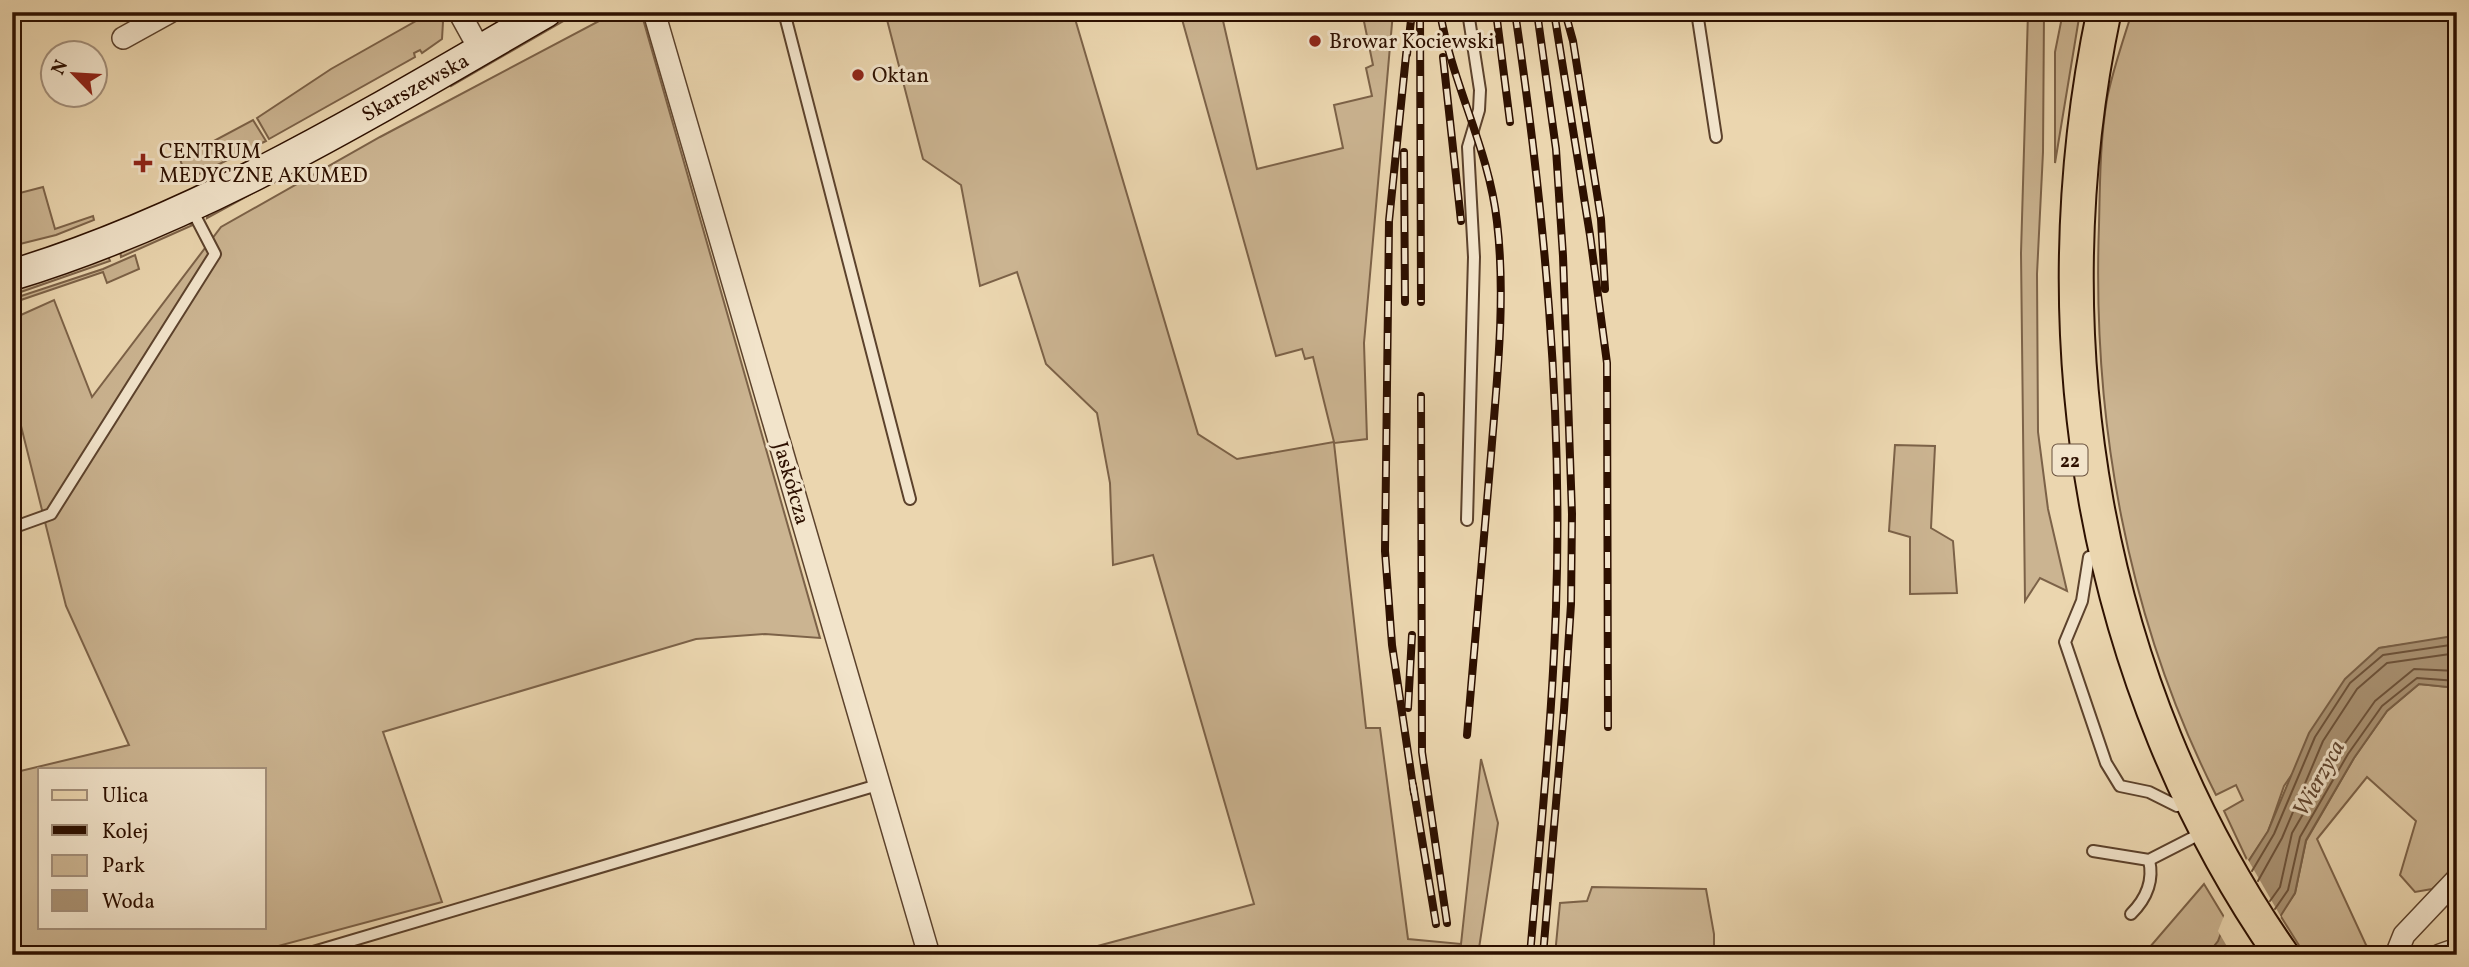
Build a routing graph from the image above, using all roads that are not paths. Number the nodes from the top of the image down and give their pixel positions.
1 (170, 12) edge
2 (459, 12) edge
3 (546, 12) edge
4 (654, 12) edge
5 (783, 12) edge
6 (1468, 12) edge
7 (1697, 12) edge
8 (2086, 12) edge
9 (2104, 12) edge
10 (123, 38) dead end
11 (480, 50) junction
12 (1716, 137) dead end
13 (191, 208) junction
14 (12, 275) edge
15 (910, 499) dead end
16 (1467, 520) dead end
17 (12, 528) edge
18 (2089, 557) junction
19 (881, 784) junction
20 (2177, 806) junction
21 (2192, 838) junction
22 (2093, 851) dead end
23 (2149, 860) junction
24 (2220, 874) junction
25 (2457, 879) edge
26 (2130, 915) dead end
27 (2270, 949) edge
28 (2457, 949) edge
29 (303, 955) edge
30 (929, 955) edge
31 (2396, 955) edge
32 (2440, 955) edge

1 - 10 street
2 - 11 street
3 - 11 main road, Skarszewska
4 - 19 street, Jaskółcza
5 - 15 lane
6 - 16 lane
7 - 12 lane
8 - 18 main road, 22
9 - 24 main road, 22
11 - 13 main road, Skarszewska
13 - 14 main road, Skarszewska
13 - 17 lane
18 - 20 main road, 22
18 - 20 lane
19 - 29 lane
19 - 30 street, Jaskółcza
20 - 21 main road, 22
21 - 23 lane
21 - 24 main road, 22
22 - 23 lane
23 - 26 lane
24 - 27 main road, 22
25 - 31 street
28 - 32 street

